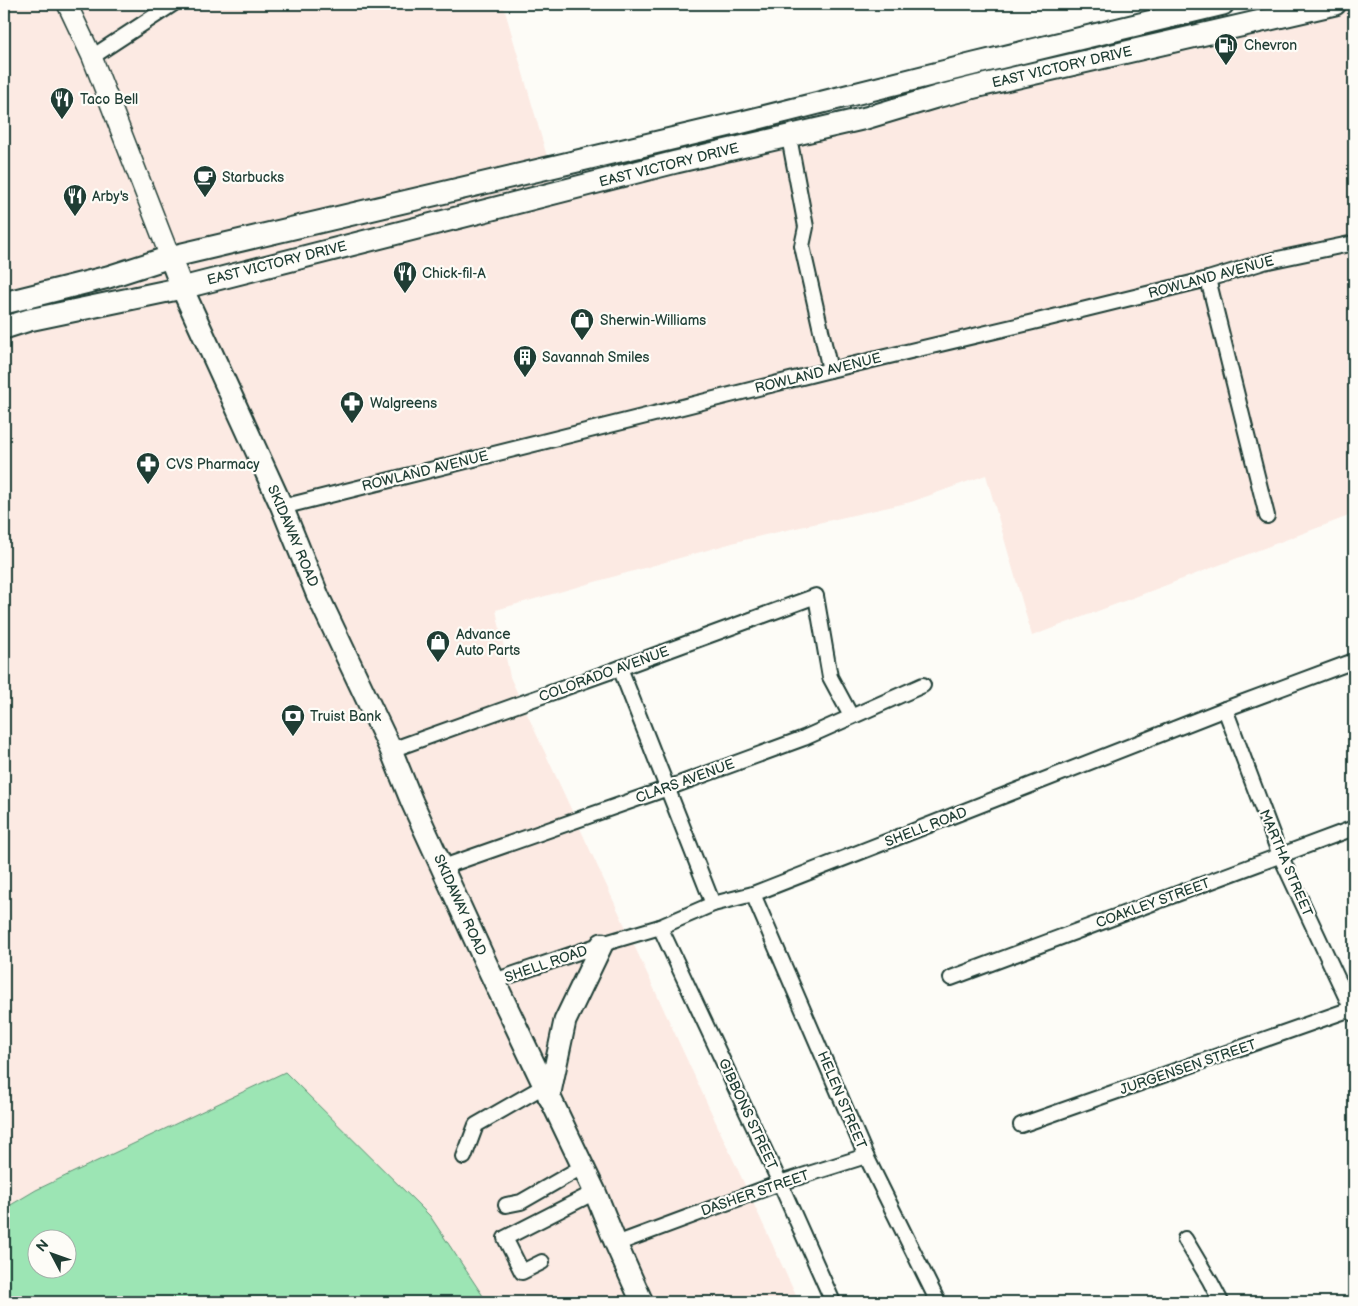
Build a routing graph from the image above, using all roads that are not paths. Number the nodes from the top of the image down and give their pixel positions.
1 (67, 4) edge
2 (173, 4) edge
3 (1222, 4) edge
4 (1336, 4) edge
5 (92, 57) junction
6 (974, 64) junction
7 (979, 86) junction
8 (788, 137) junction
9 (1354, 243) edge
10 (170, 257) junction
11 (1208, 279) junction
12 (182, 288) junction
13 (4, 303) edge
14 (4, 328) edge
15 (830, 370) junction
16 (282, 507) junction
17 (1267, 516) dead end
18 (1354, 661) edge
19 (620, 668) junction
20 (923, 685) dead end
21 (1225, 710) junction
22 (851, 716) junction
23 (391, 750) junction
24 (668, 788) junction
25 (1354, 828) edge
26 (1280, 855) junction
27 (443, 867) junction
28 (753, 894) junction
29 (713, 904) junction
30 (660, 927) junction
31 (602, 944) junction
32 (951, 978) dead end
33 (494, 981) junction
34 (1353, 1010) edge
35 (546, 1091) junction
36 (1021, 1125) dead end
37 (866, 1156) junction
38 (464, 1157) dead end
39 (582, 1167) junction
40 (780, 1183) junction
41 (595, 1192) junction
42 (506, 1205) dead end
43 (1185, 1239) dead end
44 (616, 1244) junction
45 (542, 1262) dead end
46 (642, 1302) edge
47 (833, 1302) edge
48 (938, 1302) edge
49 (1221, 1302) edge

1 - 5 main road, SKIDAWAY ROAD
2 - 5 street
3 - 6 main road, EAST VICTORY DRIVE
4 - 7 main road, EAST VICTORY DRIVE
5 - 10 main road, SKIDAWAY ROAD
6 - 7 main road
6 - 10 main road, EAST VICTORY DRIVE
7 - 8 main road, EAST VICTORY DRIVE
8 - 12 main road, EAST VICTORY DRIVE
8 - 15 street
9 - 11 street, ROWLAND AVENUE
10 - 12 main road, SKIDAWAY ROAD
10 - 13 main road, EAST VICTORY DRIVE
11 - 15 street, ROWLAND AVENUE
11 - 17 street
12 - 14 main road, EAST VICTORY DRIVE
12 - 16 main road, SKIDAWAY ROAD
15 - 16 street, ROWLAND AVENUE
16 - 23 main road, SKIDAWAY ROAD
18 - 21 street, SHELL ROAD
19 - 22 street, COLORADO AVENUE
19 - 23 street, COLORADO AVENUE
19 - 24 street
20 - 22 street, CLARS AVENUE
21 - 26 street, MARTHA STREET
21 - 28 street, SHELL ROAD
22 - 24 street, CLARS AVENUE
23 - 27 main road, SKIDAWAY ROAD
24 - 27 street, CLARS AVENUE
24 - 29 street
25 - 26 street, COAKLEY STREET
26 - 32 street, COAKLEY STREET
26 - 34 street, MARTHA STREET
27 - 33 main road, SKIDAWAY ROAD
28 - 29 street, SHELL ROAD
28 - 37 street, HELEN STREET
29 - 30 street, SHELL ROAD
30 - 31 street, SHELL ROAD
30 - 40 street, GIBBONS STREET
31 - 33 street, SHELL ROAD
31 - 35 main road
33 - 35 main road, SKIDAWAY ROAD
34 - 36 street, JURGENSEN STREET
35 - 38 street
35 - 39 main road, SKIDAWAY ROAD
37 - 40 street, DASHER STREET
37 - 48 street, HELEN STREET
39 - 41 main road, SKIDAWAY ROAD
39 - 42 street
40 - 44 street, DASHER STREET
40 - 47 street, GIBBONS STREET
41 - 44 main road, SKIDAWAY ROAD
41 - 45 street
43 - 49 street
44 - 46 main road, SKIDAWAY ROAD

